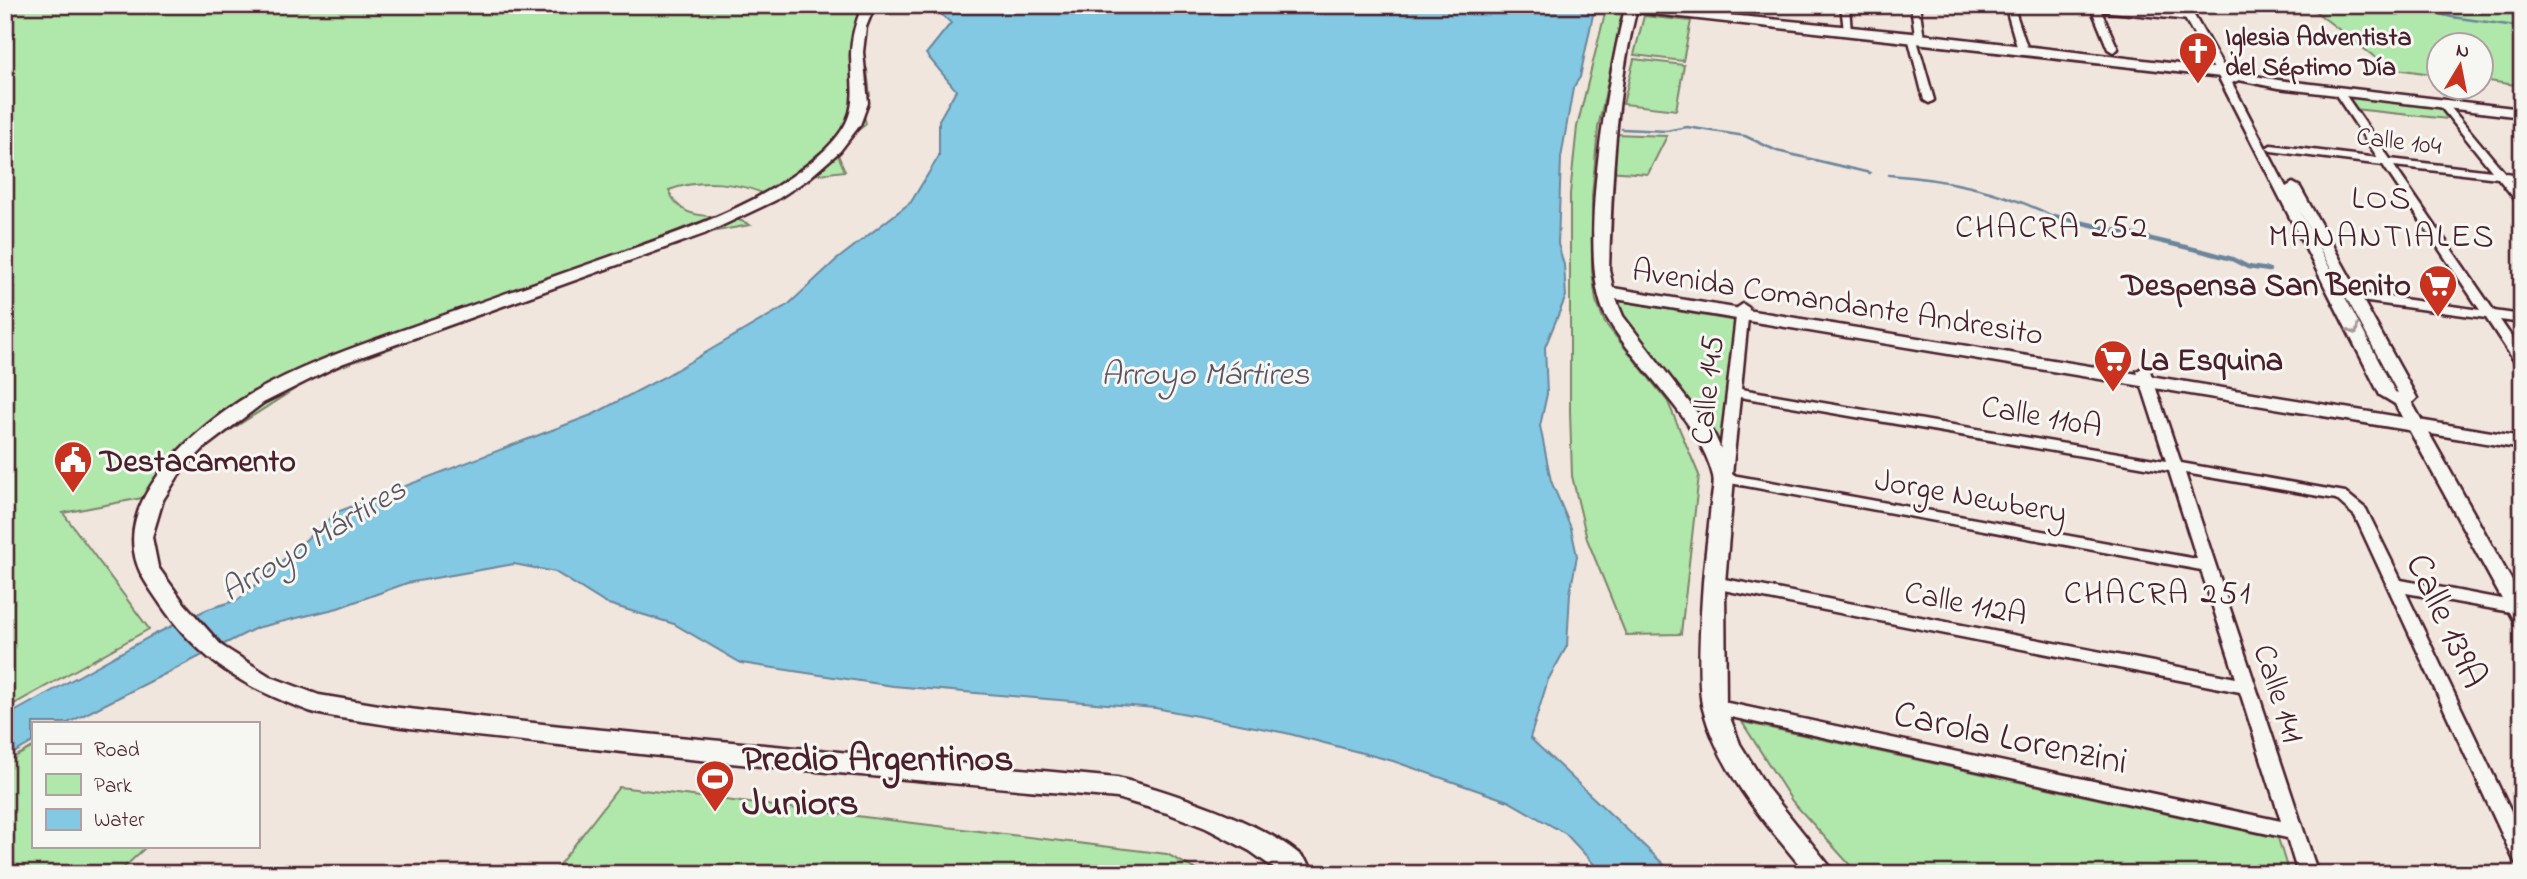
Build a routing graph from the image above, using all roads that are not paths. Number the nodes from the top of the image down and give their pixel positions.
1 (869, 5) edge
2 (1845, 5) edge
3 (1915, 5) edge
4 (2009, 5) edge
5 (2071, 5) edge
6 (2182, 5) edge
7 (1632, 7) edge
8 (2095, 7) edge
9 (2189, 18) junction
10 (1848, 31) junction
11 (1916, 38) junction
12 (2113, 49) dead end
13 (2023, 50) junction
14 (2224, 76) junction
15 (2339, 92) junction
16 (1929, 100) dead end
17 (2443, 104) junction
18 (2522, 113) edge
19 (2272, 148) junction
20 (2386, 162) junction
21 (2501, 175) junction
22 (2522, 178) edge
23 (2522, 201) edge
24 (1605, 292) junction
25 (2353, 296) junction
26 (1743, 312) junction
27 (2490, 315) junction
28 (2522, 319) edge
29 (2522, 362) edge
30 (2146, 376) junction
31 (1734, 392) junction
32 (2408, 413) junction
33 (2522, 430) edge
34 (2522, 443) edge
35 (2175, 466) junction
36 (1724, 478) junction
37 (2340, 495) joint
38 (2208, 566) junction
39 (1714, 583) junction
40 (2395, 585) junction
41 (2519, 612) edge
42 (2247, 687) junction
43 (1714, 707) junction
44 (2294, 832) junction
45 (2522, 856) edge
46 (1303, 874) edge
47 (1823, 874) edge
48 (2308, 874) edge

1 - 46 main road
2 - 10 street
3 - 11 street
4 - 13 street
5 - 8 street
6 - 9 street
7 - 10 main road
7 - 24 main road
8 - 9 street
8 - 12 street
9 - 14 street
10 - 11 main road
11 - 13 main road
11 - 16 street
13 - 14 main road
14 - 15 street
14 - 19 street
14 -> 32 street
15 - 17 street
15 - 20 street
17 - 18 street
17 - 21 street
19 - 20 street, Calle 104
19 - 25 street
20 - 21 street, Calle 104
20 - 27 street
21 - 22 street, Calle 104
21 - 23 street
24 - 26 main road, Avenida Comandante Andresito
24 - 36 main road
25 - 27 street
25 - 32 street
26 - 30 main road, Avenida Comandante Andresito
26 - 31 street, Calle 145
27 - 28 street
27 - 29 street
30 - 32 main road, Avenida Comandante Andresito
30 - 35 street, Calle 141
31 - 35 street, Calle 110A
31 - 36 street, Calle 145
32 - 33 main road, Avenida Comandante Andresito
32 - 34 main road, Avenida Comandante Andresito
32 - 41 street
35 - 37 street, Calle 110A
35 - 38 street, Calle 141
36 - 38 street, Jorge Newbery
36 - 39 main road
37 - 40 street, Calle 139A
38 - 42 street, Calle 141
39 - 42 street, Calle 112A
39 - 43 main road
40 - 41 street
40 - 45 street, Calle 139A
42 - 44 street, Calle 141
43 - 44 street, Carola Lorenzini
43 - 47 main road
44 - 48 street, Calle 141

